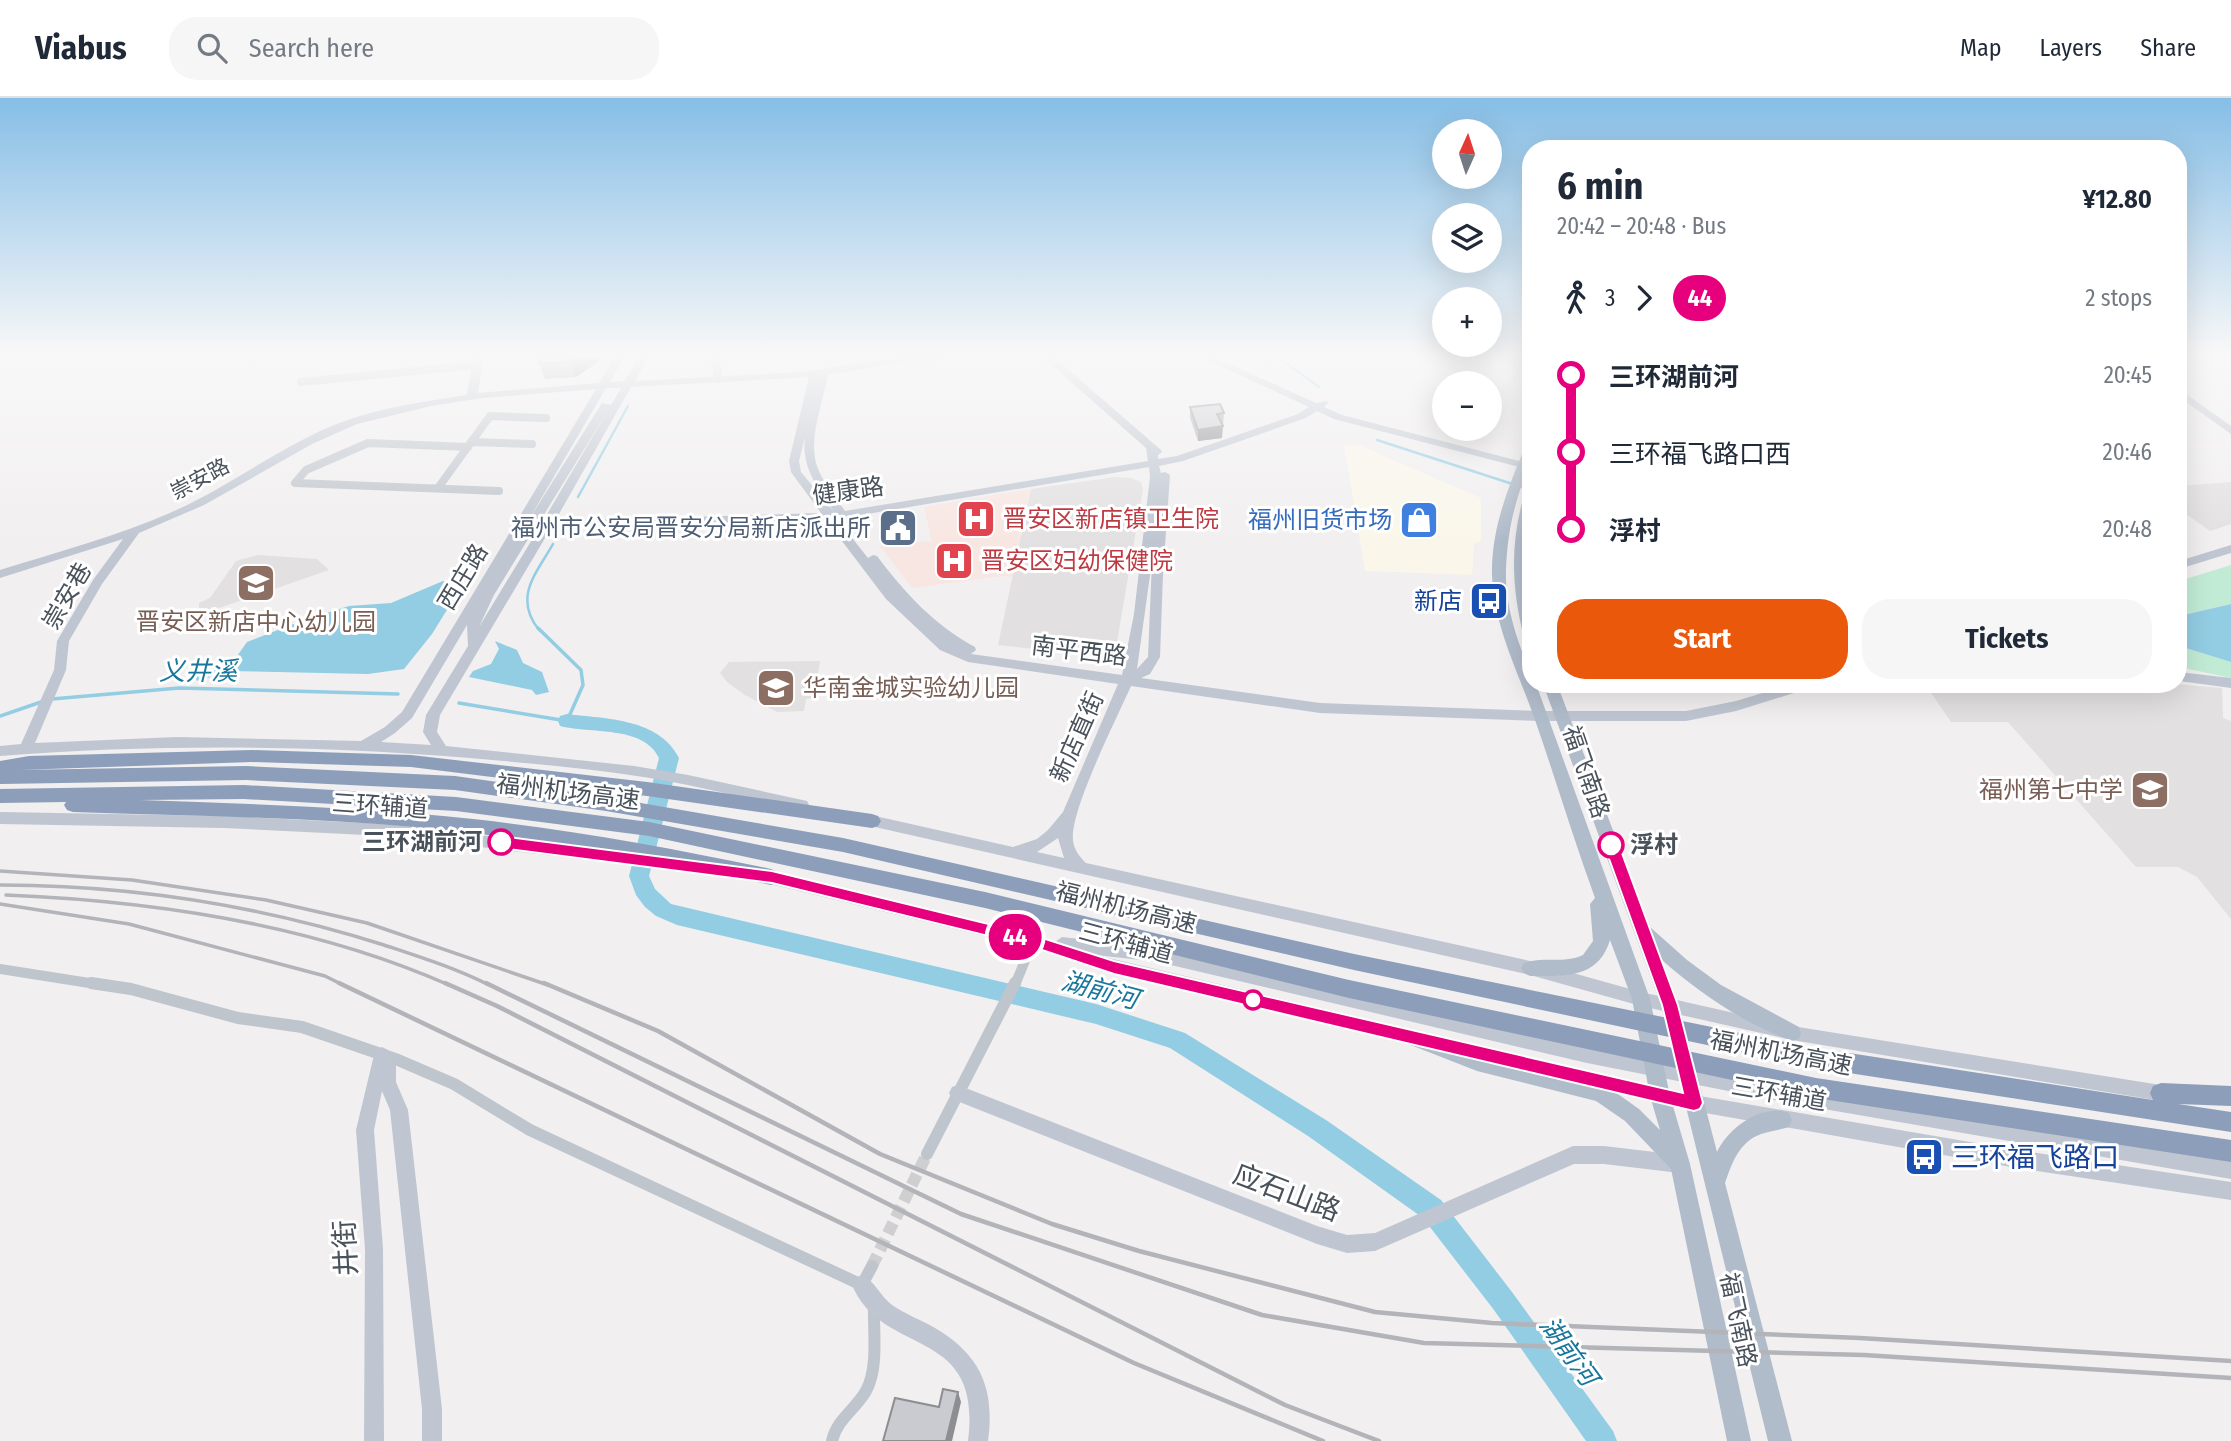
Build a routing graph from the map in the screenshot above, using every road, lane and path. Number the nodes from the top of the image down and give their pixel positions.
1 (372, 416) edge
2 (584, 416) edge
3 (588, 416) edge
4 (599, 416) edge
5 (610, 416) edge
6 (808, 416) edge
7 (814, 416) edge
8 (1114, 416) edge
9 (1291, 416) edge
10 (1336, 416) edge
11 (1356, 416) edge
12 (2211, 416) edge
13 (546, 418) dead end
14 (2231, 431) edge
15 (469, 444) junction
16 (532, 444) dead end
17 (1162, 458) junction
18 (1522, 458) edge
19 (1522, 459) edge
20 (1522, 472) edge
21 (438, 488) junction
22 (499, 491) dead end
23 (1522, 494) edge
24 (1522, 509) edge
25 (835, 512) junction
26 (549, 521) junction
27 (521, 522) junction
28 (1522, 526) edge
29 (136, 529) junction
30 (2231, 541) edge
31 (2231, 549) edge
32 (2187, 555) edge
33 (2187, 563) edge
34 (0, 575) edge
35 (1522, 593) edge
36 (447, 645) junction
37 (472, 648) junction
38 (1522, 668) edge
39 (1133, 675) junction
40 (2187, 678) edge
41 (2231, 683) edge
42 (1532, 693) edge
43 (1554, 693) edge
44 (1750, 693) edge
45 (1776, 693) edge
46 (1539, 712) junction
47 (1562, 712) junction
48 (365, 745) junction
49 (26, 749) junction
50 (0, 751) edge
51 (442, 751) junction
52 (0, 767) edge
53 (0, 777) edge
54 (646, 781) junction
55 (0, 796) edge
56 (0, 803) edge
57 (1069, 814) junction
58 (0, 818) edge
59 (872, 821) joint
60 (1011, 852) junction
61 (628, 853) junction
62 (1591, 864) junction
63 (1081, 867) junction
64 (772, 877) joint
65 (1641, 926) junction
66 (1033, 941) junction
67 (1530, 968) junction
68 (0, 969) edge
69 (1641, 999) junction
70 (1670, 1005) junction
71 (1792, 1033) junction
72 (1415, 1038) junction
73 (385, 1056) junction
74 (958, 1093) junction
75 (2161, 1093) junction
76 (1660, 1096) junction
77 (2231, 1096) edge
78 (1694, 1103) junction
79 (2231, 1103) edge
80 (1782, 1119) junction
81 (2016, 1120) junction
82 (2231, 1122) edge
83 (2231, 1151) edge
84 (927, 1154) tunnel mouth
85 (2231, 1158) edge
86 (1680, 1164) junction
87 (2231, 1170) edge
88 (1715, 1182) junction
89 (2231, 1191) edge
90 (872, 1266) tunnel mouth
91 (862, 1285) junction
92 (874, 1304) junction
93 (374, 1441) edge
94 (432, 1441) edge
95 (832, 1441) edge
96 (978, 1441) edge
97 (1739, 1441) edge
98 (1780, 1441) edge

1 - 29 street, 崇安路
2 - 27 street
3 - 36 street, 西庄路
4 - 37 street
5 - 26 street
6 - 25 street, 南平西路
7 - 25 street, 南平西路
8 - 17 street
9 - 17 street, 健康路
10 - 19 street
11 - 18 street
12 - 14 street
13 - 15 street
15 - 16 street
15 - 21 street
15 - 21 street
17 - 25 street, 健康路
17 - 39 street, 新店直街
17 - 39 street, 新店直街
20 - 23 main road, 福飞南路
21 - 22 street
24 - 38 main road, 福飞南路
25 - 26 street, 健康路
25 - 39 street, 南平西路
26 - 27 street, 健康路
26 - 37 street
27 - 36 street
28 - 35 main road, 福飞南路
29 - 34 street, 崇安路
29 - 49 street, 崇安巷
30 - 32 street
31 - 33 street
36 - 48 street
37 - 51 street
39 - 46 street, 南平西路
39 - 57 street, 新店直街
40 - 41 street
42 - 46 main road, 福飞南路
43 - 47 main road, 福飞南路
44 - 47 street
45 - 47 street
46 - 47 street, 南平西路
46 - 62 main road, 福飞南路
47 - 65 main road, 福飞南路
48 - 49 street
48 - 51 street
49 - 50 street
51 - 54 street
52 - 54 highway
53 - 82 highway, 福州机场高速
54 - 59 highway
55 - 81 highway, 福州机场高速
56 - 61 highway
57 - 60 street
57 - 63 street
58 - 61 street, 三环辅道
59 - 60 street
60 - 63 street
61 - 64 highway
62 - 67 main road
62 - 69 main road, 福飞南路
63 - 67 street
64 - 66 street, 三环辅道
65 - 70 main road, 福飞南路
65 - 71 main road
66 - 72 street, 三环辅道
66 - 74 street
66 - 87 street
67 - 69 street
68 - 73 street
69 - 70 street
69 - 76 main road, 福飞南路
70 - 71 street
70 - 78 main road, 福飞南路
71 - 75 street
72 - 76 street, 三环辅道
72 - 86 main road
73 - 91 street
73 - 93 street, 井街
73 - 94 street
74 - 84 street
74 - 86 street, 应石山路
75 - 77 highway
75 - 79 street
76 - 78 street, 三环辅道
76 - 86 main road, 福飞南路
78 - 80 street, 三环辅道
78 - 88 main road, 福飞南路
80 - 88 main road
80 - 89 street, 三环辅道
81 - 83 highway, 福州机场高速
81 - 85 highway
86 - 97 main road, 福飞南路
88 - 98 main road, 福飞南路
90 - 91 street
91 - 92 street
92 - 95 street
92 - 96 street

